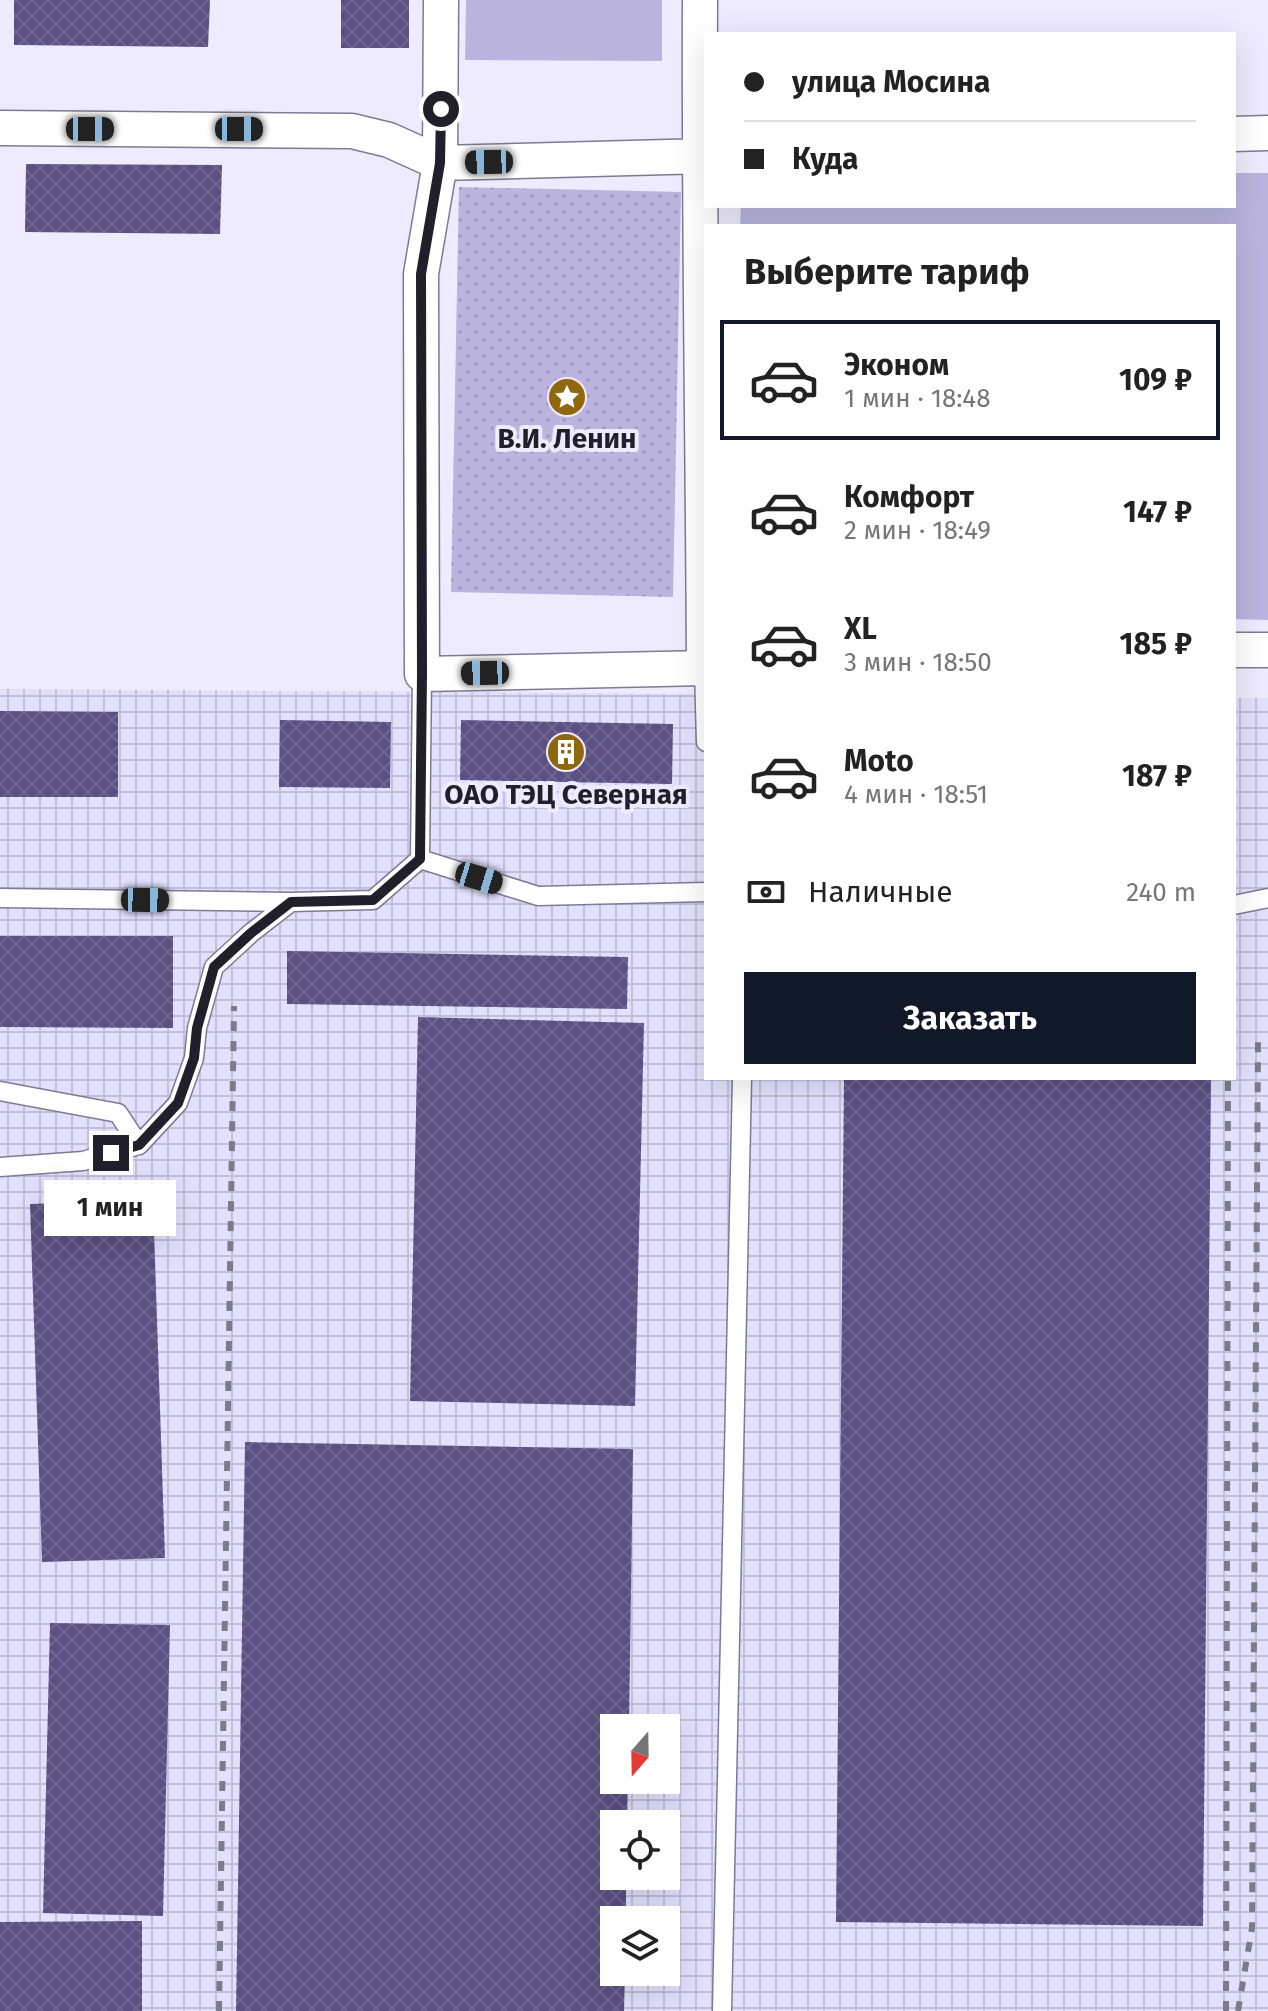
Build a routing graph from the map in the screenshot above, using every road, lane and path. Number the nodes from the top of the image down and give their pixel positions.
1 (441, 0) edge
2 (700, 0) edge
3 (0, 128) edge
4 (1268, 133) edge
5 (1236, 134) edge
6 (703, 156) edge
7 (440, 163) junction
8 (704, 522) edge
9 (1236, 650) edge
10 (1268, 650) edge
11 (704, 668) edge
12 (422, 674) junction
13 (420, 859) junction
14 (704, 892) edge
15 (0, 898) edge
16 (1268, 898) edge
17 (291, 902) junction
18 (1236, 905) edge
19 (742, 1080) edge
20 (0, 1091) edge
21 (139, 1145) junction
22 (0, 1167) edge
23 (722, 2011) edge

1 - 7 street
2 - 6 street
3 - 7 street
4 - 5 street
6 - 7 street
6 - 8 street
7 - 12 street
9 - 10 street
11 - 12 street
12 - 13 lane
13 - 14 lane
13 - 17 lane
15 - 17 lane
16 - 18 lane
17 - 21 lane
19 - 23 lane
20 - 21 lane
21 - 22 lane

